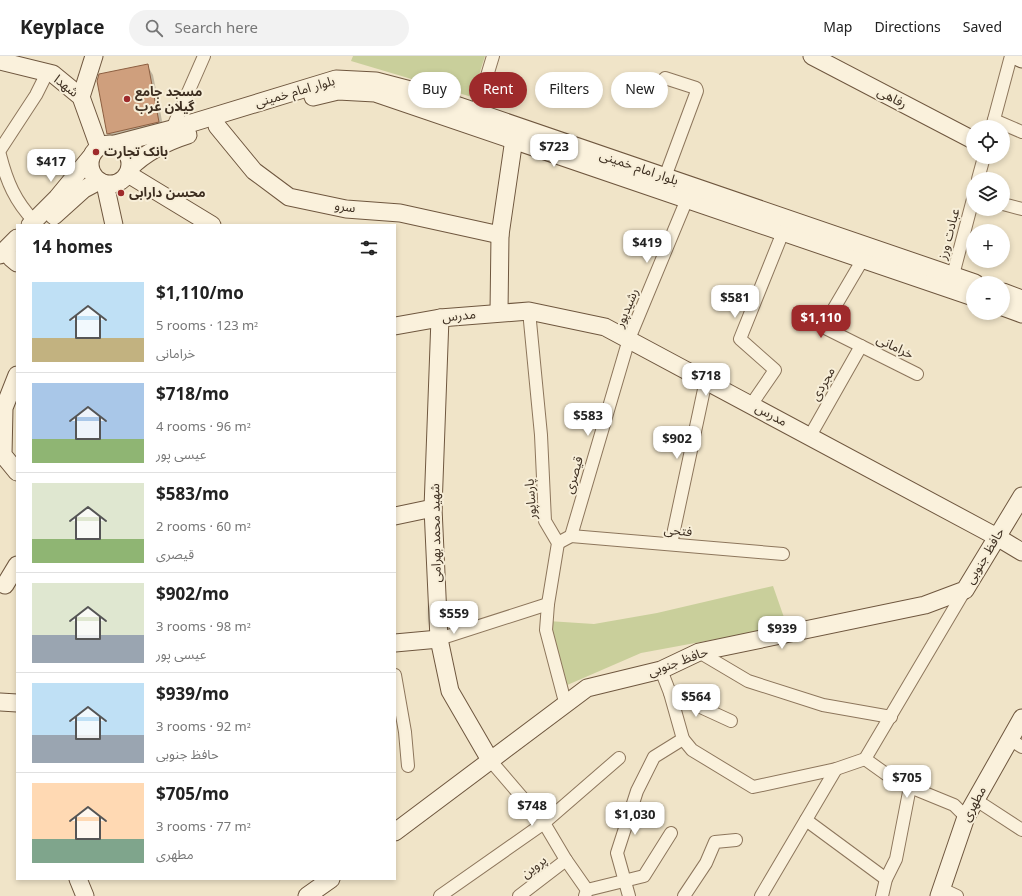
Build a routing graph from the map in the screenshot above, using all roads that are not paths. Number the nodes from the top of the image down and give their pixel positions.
1 (94, 56) edge
2 (204, 56) edge
3 (493, 56) edge
4 (812, 56) edge
5 (1011, 56) edge
6 (1016, 56) edge
7 (1022, 59) edge
8 (0, 61) edge
9 (47, 73) junction
10 (668, 79) edge
11 (81, 97) junction
12 (476, 112) junction
13 (994, 120) edge
14 (217, 126) junction
15 (1010, 128) edge
16 (172, 129) junction
17 (1022, 132) edge
18 (966, 136) edge
19 (514, 139) junction
20 (0, 150) edge
21 (101, 150) junction
22 (0, 155) edge
23 (129, 171) junction
24 (665, 177) junction
25 (102, 183) junction
26 (687, 199) junction
27 (1010, 206) edge
28 (1022, 209) edge
29 (969, 216) edge
30 (36, 224) edge
31 (114, 224) edge
32 (210, 224) edge
33 (783, 232) junction
34 (500, 235) junction
35 (16, 241) edge
36 (9, 259) edge
37 (863, 259) junction
38 (953, 275) junction
39 (966, 280) edge
40 (966, 295) edge
41 (1010, 295) edge
42 (1022, 299) edge
43 (1010, 310) edge
44 (529, 311) junction
45 (499, 312) junction
46 (1022, 314) edge
47 (440, 318) junction
48 (396, 325) edge
49 (629, 339) junction
50 (861, 346) junction
51 (917, 374) dead end
52 (16, 378) edge
53 (706, 380) junction
54 (751, 405) junction
55 (2, 420) edge
56 (810, 436) junction
57 (16, 471) edge
58 (1022, 496) edge
59 (433, 508) junction
60 (396, 516) edge
61 (571, 536) junction
62 (997, 537) junction
63 (558, 543) junction
64 (671, 544) junction
65 (1022, 552) edge
66 (783, 554) dead end
67 (16, 567) edge
68 (7, 586) edge
69 (965, 590) junction
70 (548, 604) junction
71 (439, 639) junction
72 (396, 642) edge
73 (699, 652) junction
74 (661, 670) junction
75 (396, 681) edge
76 (670, 693) junction
77 (0, 702) edge
78 (565, 702) junction
79 (16, 703) edge
80 (890, 717) junction
81 (1022, 718) edge
82 (731, 721) dead end
83 (683, 739) junction
84 (1016, 743) edge
85 (620, 758) dead end
86 (865, 759) junction
87 (490, 760) junction
88 (408, 766) dead end
89 (836, 769) junction
90 (910, 787) junction
91 (976, 800) junction
92 (966, 817) junction
93 (806, 820) junction
94 (544, 823) junction
95 (1022, 830) edge
96 (396, 831) edge
97 (671, 833) dead end
98 (736, 840) dead end
99 (566, 860) junction
100 (886, 879) junction
101 (329, 880) edge
102 (624, 882) junction
103 (311, 888) edge
104 (586, 893) edge
105 (946, 894) edge
106 (440, 896) edge
107 (519, 896) edge
108 (629, 896) edge
109 (684, 896) edge
110 (761, 896) edge
111 (882, 896) edge

1 - 11 street
2 - 16 street
3 - 12 street
4 - 18 street, رفاهی
5 - 13 street
6 - 7 street
8 - 9 street, شهدا
9 - 11 street, شهدا
9 - 20 street
10 - 24 street
11 - 21 street, شهدا
12 - 16 street, بلوار امام خمینی
12 - 24 street, بلوار امام خمینی
14 - 19 street, بلوار امام خمینی
14 - 23 street, بلوار امام خمینی
14 - 34 street, سرو
15 - 17 street
16 - 21 street, بلوار امام خمینی
19 - 26 street, بلوار امام خمینی
19 - 34 street
21 - 23 street
21 - 25 street
21 - 30 street
22 - 30 street
23 - 25 street
23 - 32 street
24 - 38 street, بلوار امام خمینی
25 - 30 street
25 - 31 street
26 - 33 street, بلوار امام خمینی
26 - 49 street, رشیدپور
27 - 28 street
29 - 38 street, عبادت ورز
33 - 37 street, بلوار امام خمینی
33 - 54 street
34 - 45 street
35 - 36 street
37 - 40 street, بلوار امام خمینی
37 - 50 street, خرامانی
38 - 39 street, بلوار امام خمینی
41 - 42 street
43 - 46 street
44 - 45 street, مدرس
44 - 49 street, مدرس
44 - 63 street, پارساپور
45 - 47 street, مدرس
47 - 48 street, مدرس
47 - 59 street, شهید محمد بهرامی
49 - 53 street, مدرس
49 - 61 street, قیصری
50 - 51 street, خرامانی
50 - 56 street, مجردی
52 - 55 street
53 - 54 street, مدرس
53 - 64 street
54 - 56 street, مدرس
55 - 57 street
56 - 62 street, مدرس
58 - 62 street, حافظ جنوبی
59 - 60 street
59 - 71 street, شهید محمد بهرامی
61 - 63 street
61 - 64 street, فتحی
62 - 65 street, مدرس
62 - 69 street, حافظ جنوبی
63 - 70 street
64 - 66 street, فتحی
67 - 68 street
69 - 73 street, حافظ جنوبی
69 - 80 street
70 - 71 street
70 - 78 street
71 - 72 street
71 - 87 street, شهید محمد بهرامی
73 - 74 street, حافظ جنوبی
73 - 80 street
74 - 76 street
74 - 78 street, حافظ جنوبی
75 - 88 street
76 - 82 street
76 - 83 street
77 - 79 street
78 - 87 street, حافظ جنوبی
80 - 86 street
81 - 84 street, مطهری
83 - 89 street
83 - 102 street
84 - 91 street, مطهری
85 - 94 street
86 - 89 street
86 - 90 street
87 - 94 street
87 - 96 street, حافظ جنوبی
89 - 93 street
90 - 92 street
90 - 100 street
91 - 92 street, مطهری
91 - 95 street
92 - 105 street, مطهری
93 - 100 street
93 - 110 street
94 - 99 street
94 - 106 street
97 - 102 street
98 - 109 street
99 - 104 street
99 - 107 street, پروین
100 - 111 street
101 - 103 street
102 - 104 street
102 - 108 street

